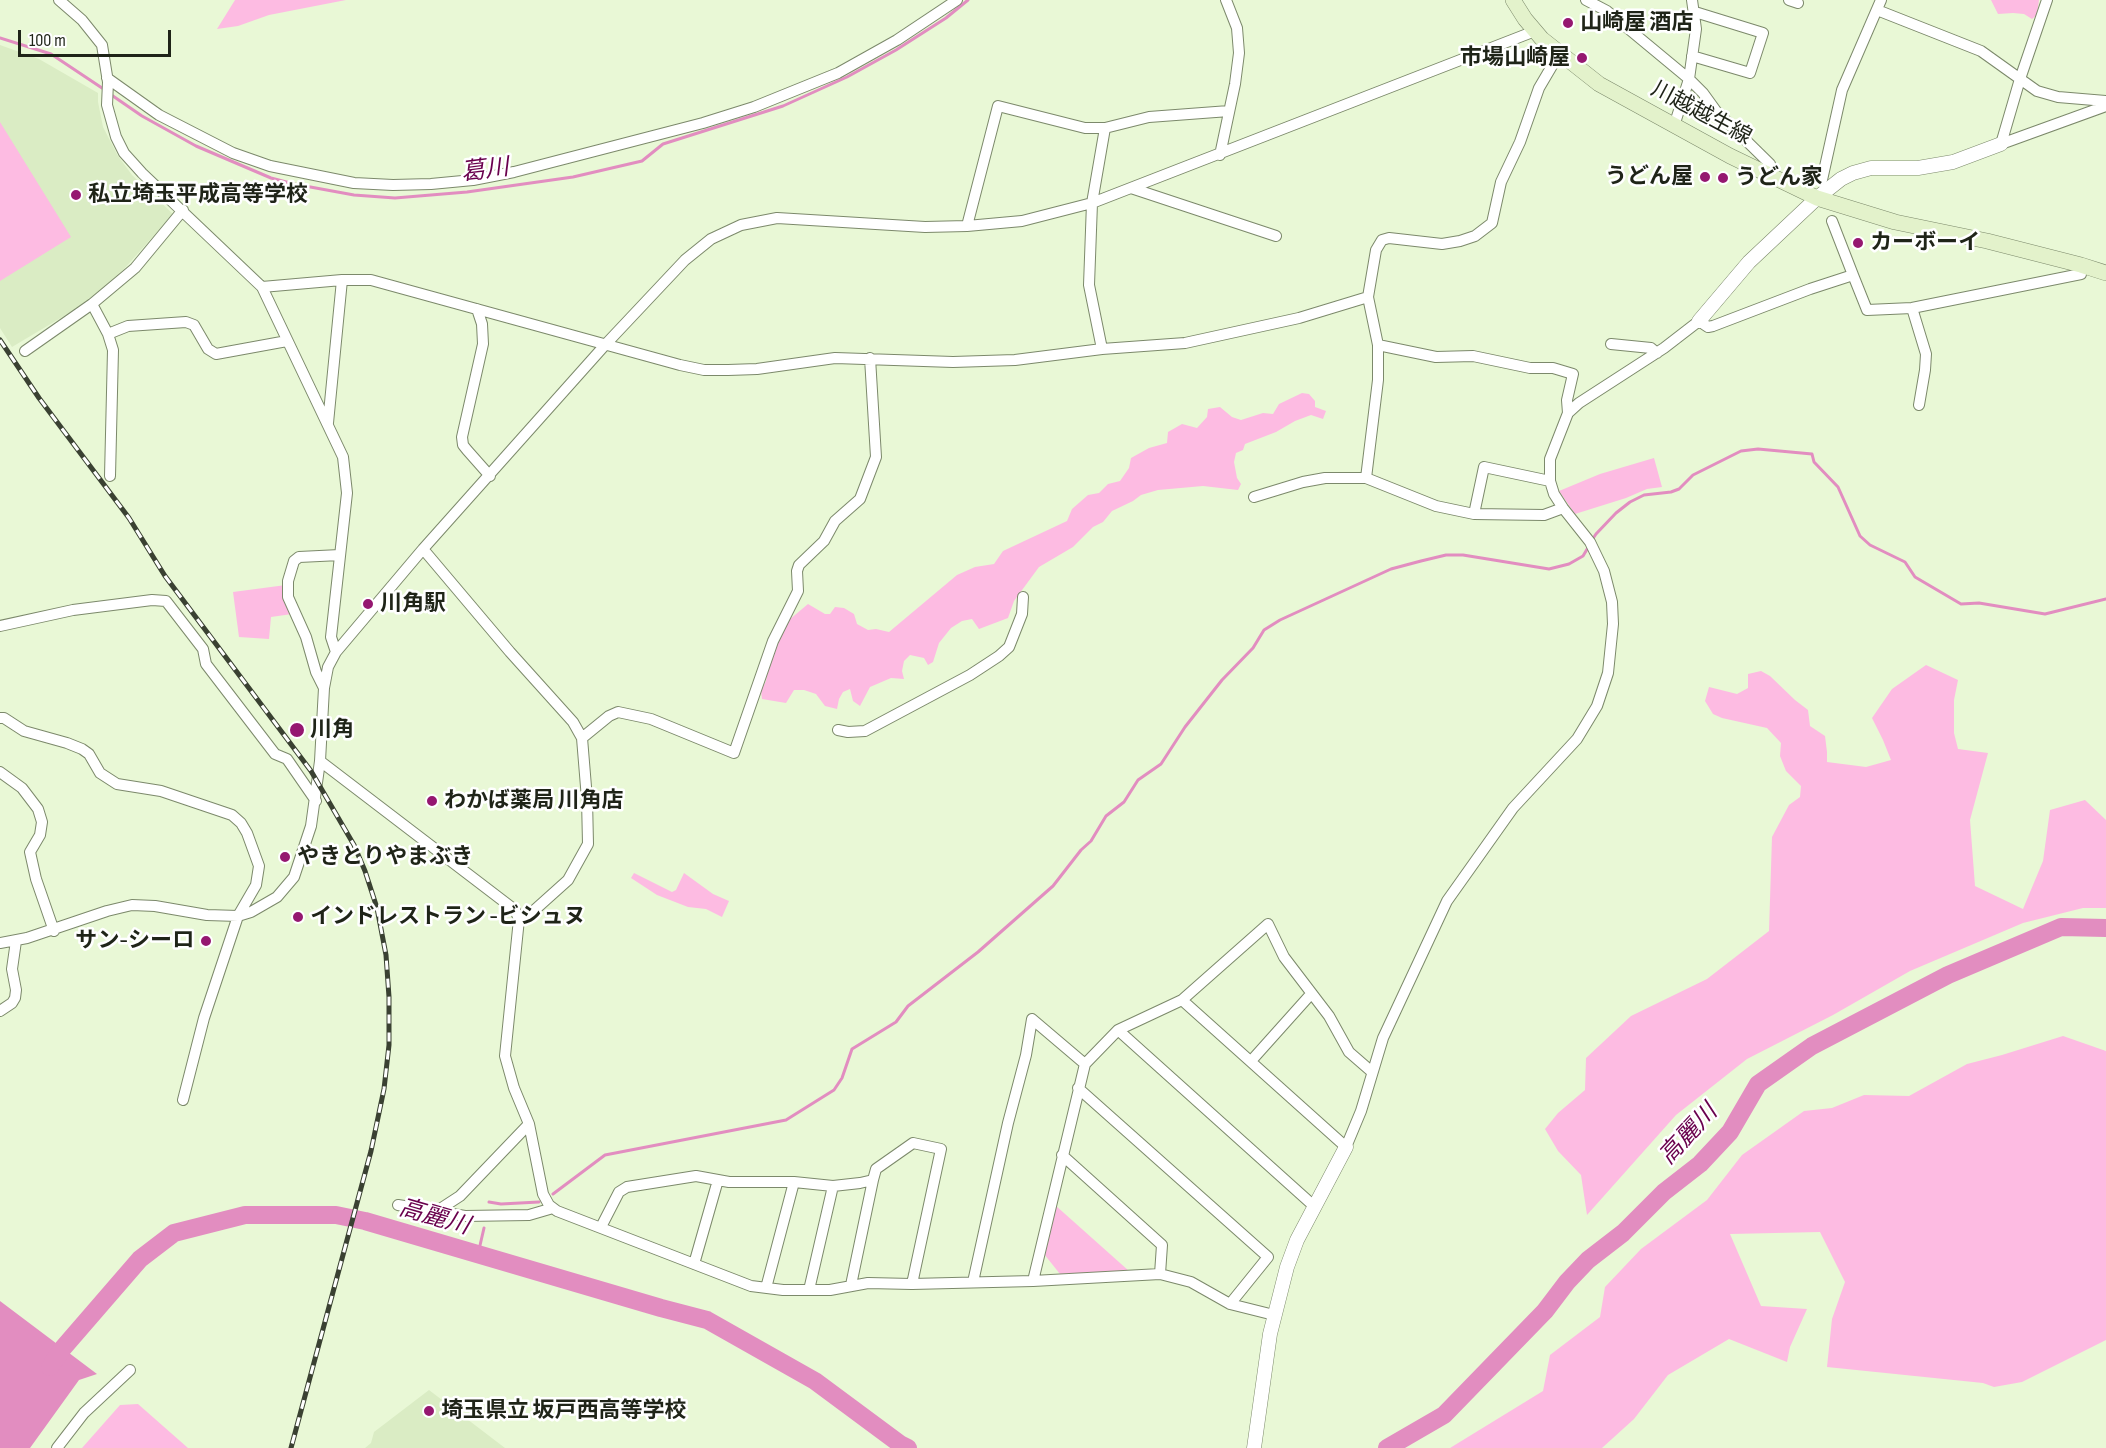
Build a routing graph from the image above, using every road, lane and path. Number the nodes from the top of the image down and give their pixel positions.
1 (59, 0) edge
2 (957, 0) edge
3 (1226, 0) edge
4 (1513, 0) edge
5 (1586, 0) edge
6 (1692, 0) edge
7 (2047, 0) edge
8 (1879, 5) edge
9 (1695, 12) junction
10 (1535, 31) junction
11 (1559, 54) junction
12 (1692, 56) junction
13 (1689, 79) junction
14 (2020, 79) junction
15 (107, 80) junction
16 (2106, 101) edge
17 (2106, 106) edge
18 (1229, 111) junction
19 (1674, 126) junction
20 (1104, 128) junction
21 (2001, 144) junction
22 (1220, 154) junction
23 (1766, 175) junction
24 (1822, 180) dead end
25 (1131, 188) junction
26 (1817, 198) junction
27 (1092, 203) junction
28 (183, 210) junction
29 (1832, 221) dead end
30 (967, 226) junction
31 (1276, 236) dead end
32 (2081, 265) junction
33 (2106, 273) edge
34 (1853, 275) junction
35 (342, 280) junction
36 (261, 287) junction
37 (1368, 297) junction
38 (92, 304) junction
39 (1912, 308) junction
40 (477, 309) junction
41 (1699, 321) junction
42 (108, 334) junction
43 (287, 341) junction
44 (1611, 344) dead end
45 (605, 345) junction
46 (1378, 345) junction
47 (1102, 349) junction
48 (25, 351) dead end
49 (1657, 353) junction
50 (870, 358) junction
51 (1919, 405) dead end
52 (1568, 413) junction
53 (328, 424) junction
54 (110, 476) dead end
55 (490, 476) junction
56 (1366, 478) junction
57 (1550, 481) junction
58 (1254, 497) dead end
59 (1563, 508) junction
60 (1474, 514) junction
61 (423, 549) junction
62 (340, 555) junction
63 (1023, 597) dead end
64 (0, 626) edge
65 (336, 652) junction
66 (324, 688) junction
67 (0, 718) edge
68 (838, 730) dead end
69 (582, 738) junction
70 (320, 761) junction
71 (0, 772) edge
72 (316, 801) junction
73 (238, 916) junction
74 (519, 919) junction
75 (54, 931) junction
76 (16, 941) junction
77 (0, 943) edge
78 (1311, 994) junction
79 (1182, 1000) junction
80 (0, 1011) edge
81 (1118, 1030) junction
82 (1251, 1061) junction
83 (1085, 1064) junction
84 (1372, 1072) junction
85 (1078, 1088) junction
86 (183, 1100) dead end
87 (529, 1124) junction
88 (1346, 1147) junction
89 (1062, 1155) junction
90 (718, 1179) junction
91 (873, 1180) junction
92 (794, 1182) junction
93 (833, 1186) junction
94 (398, 1205) dead end
95 (1315, 1207) junction
96 (552, 1208) junction
97 (437, 1210) junction
98 (601, 1227) junction
99 (694, 1264) junction
100 (1160, 1274) junction
101 (1033, 1281) junction
102 (974, 1282) junction
103 (912, 1284) junction
104 (851, 1286) junction
105 (766, 1288) junction
106 (809, 1290) junction
107 (1230, 1304) junction
108 (1274, 1315) junction
109 (130, 1370) dead end
110 (57, 1448) edge
111 (1254, 1448) edge

1 - 15 street
2 - 15 street
3 - 18 street
4 - 10 main road, 川越越生線
5 - 13 street
6 - 9 street
7 - 14 street
8 - 14 street
8 - 24 street
9 - 12 street
9 - 12 street
10 - 11 main road, 川越越生線
10 - 22 street
11 - 19 main road, 川越越生線
11 - 37 street
12 - 13 street
13 - 19 street
13 - 23 street
14 - 16 street
14 - 21 street
15 - 28 street
17 - 21 street
18 - 20 street
18 - 22 street
19 - 23 main road, 川越越生線
20 - 27 street
20 - 30 street
21 - 26 street
22 - 25 street
23 - 26 main road, 川越越生線
25 - 27 street
25 - 31 street
26 - 32 main road, 川越越生線
26 - 41 street
27 - 30 street
27 - 47 street
28 - 36 street
28 - 38 street
29 - 34 street
30 - 45 street
32 - 33 main road, 川越越生線
32 - 39 street
34 - 39 street
34 - 41 street
35 - 36 street
35 - 40 street
35 - 53 street
36 - 43 street
37 - 46 street
37 - 47 street
38 - 42 street
38 - 48 street
39 - 51 street
40 - 45 street
40 - 55 street
41 - 49 street
42 - 43 street
42 - 54 street
43 - 53 street
44 - 49 street
45 - 50 street
45 - 55 street
46 - 52 street
46 - 56 street
47 - 50 street
49 - 52 street
50 - 69 street
52 - 57 street
53 - 62 street
55 - 61 street
56 - 58 street
56 - 60 street
57 - 59 street
57 - 60 street
59 - 60 street
59 - 84 street
61 - 65 street
61 - 69 street
62 - 65 street
62 - 66 street
63 - 68 street
64 - 72 street
65 - 66 street
66 - 70 street
67 - 73 street
69 - 74 street
70 - 72 street
70 - 74 street
71 - 75 street
72 - 73 street
73 - 75 street
73 - 86 street
74 - 87 street
75 - 76 street
76 - 77 street
76 - 80 street
78 - 79 street
78 - 82 street
78 - 84 street
79 - 81 street
79 - 82 street
81 - 83 street
81 - 95 street
82 - 88 street
83 - 85 street
83 - 102 street
84 - 88 street
85 - 89 street
85 - 107 street
87 - 96 street
87 - 97 street
88 - 95 street
89 - 100 street
89 - 101 street
90 - 92 street
90 - 98 street
90 - 99 street
91 - 93 street
91 - 103 street
91 - 104 street
92 - 93 street
92 - 105 street
93 - 106 street
94 - 97 street
95 - 108 street
96 - 97 street
96 - 98 street
98 - 99 street
99 - 105 street
100 - 101 street
100 - 107 street
101 - 102 street
102 - 103 street
103 - 104 street
104 - 106 street
105 - 106 street
107 - 108 street
108 - 111 street
109 - 110 street

